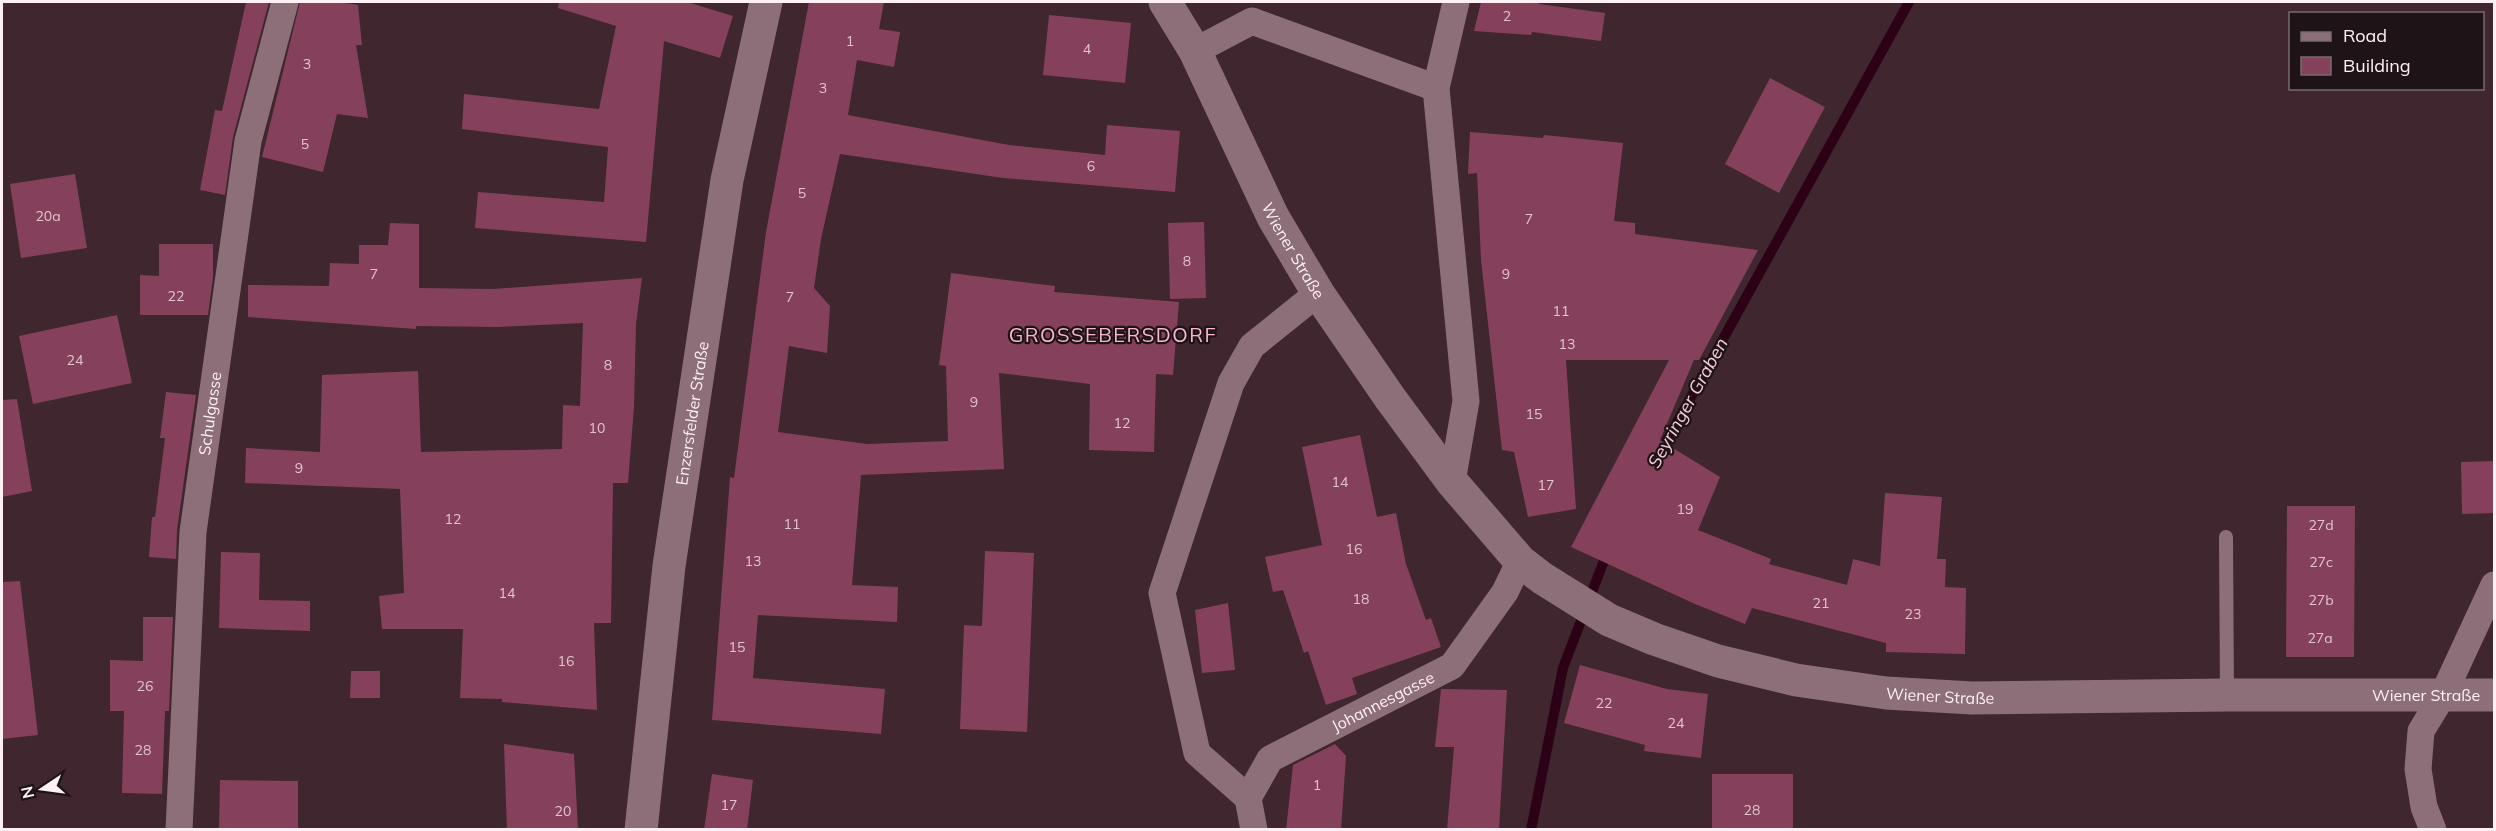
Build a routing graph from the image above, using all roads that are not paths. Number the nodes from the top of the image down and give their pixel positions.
1 (285, 2) edge
2 (766, 2) edge
3 (1165, 2) edge
4 (1456, 2) edge
5 (1251, 11) edge
6 (1195, 51) junction
7 (1436, 88) junction
8 (1318, 292) junction
9 (1452, 482) junction
10 (2226, 537) dead end
11 (1531, 569) junction
12 (2494, 585) edge
13 (2227, 694) junction
14 (2443, 695) junction
15 (2494, 695) edge
16 (1248, 798) junction
17 (179, 830) edge
18 (641, 830) edge
19 (1254, 830) edge
20 (2433, 830) edge

1 - 17 street, Schulgasse
2 - 18 street, Enzersfelder Straße
3 - 6 street, Wiener Straße
4 - 7 street
5 - 6 street
5 - 7 street
6 - 8 street, Wiener Straße
7 - 9 street
8 - 9 street, Wiener Straße
8 - 16 street
9 - 11 street, Wiener Straße
10 - 13 lane
11 - 13 street, Wiener Straße
11 - 16 street, Johannesgasse
12 - 14 street
13 - 14 street, Wiener Straße
14 - 15 street, Wiener Straße
14 - 20 street
16 - 19 street

